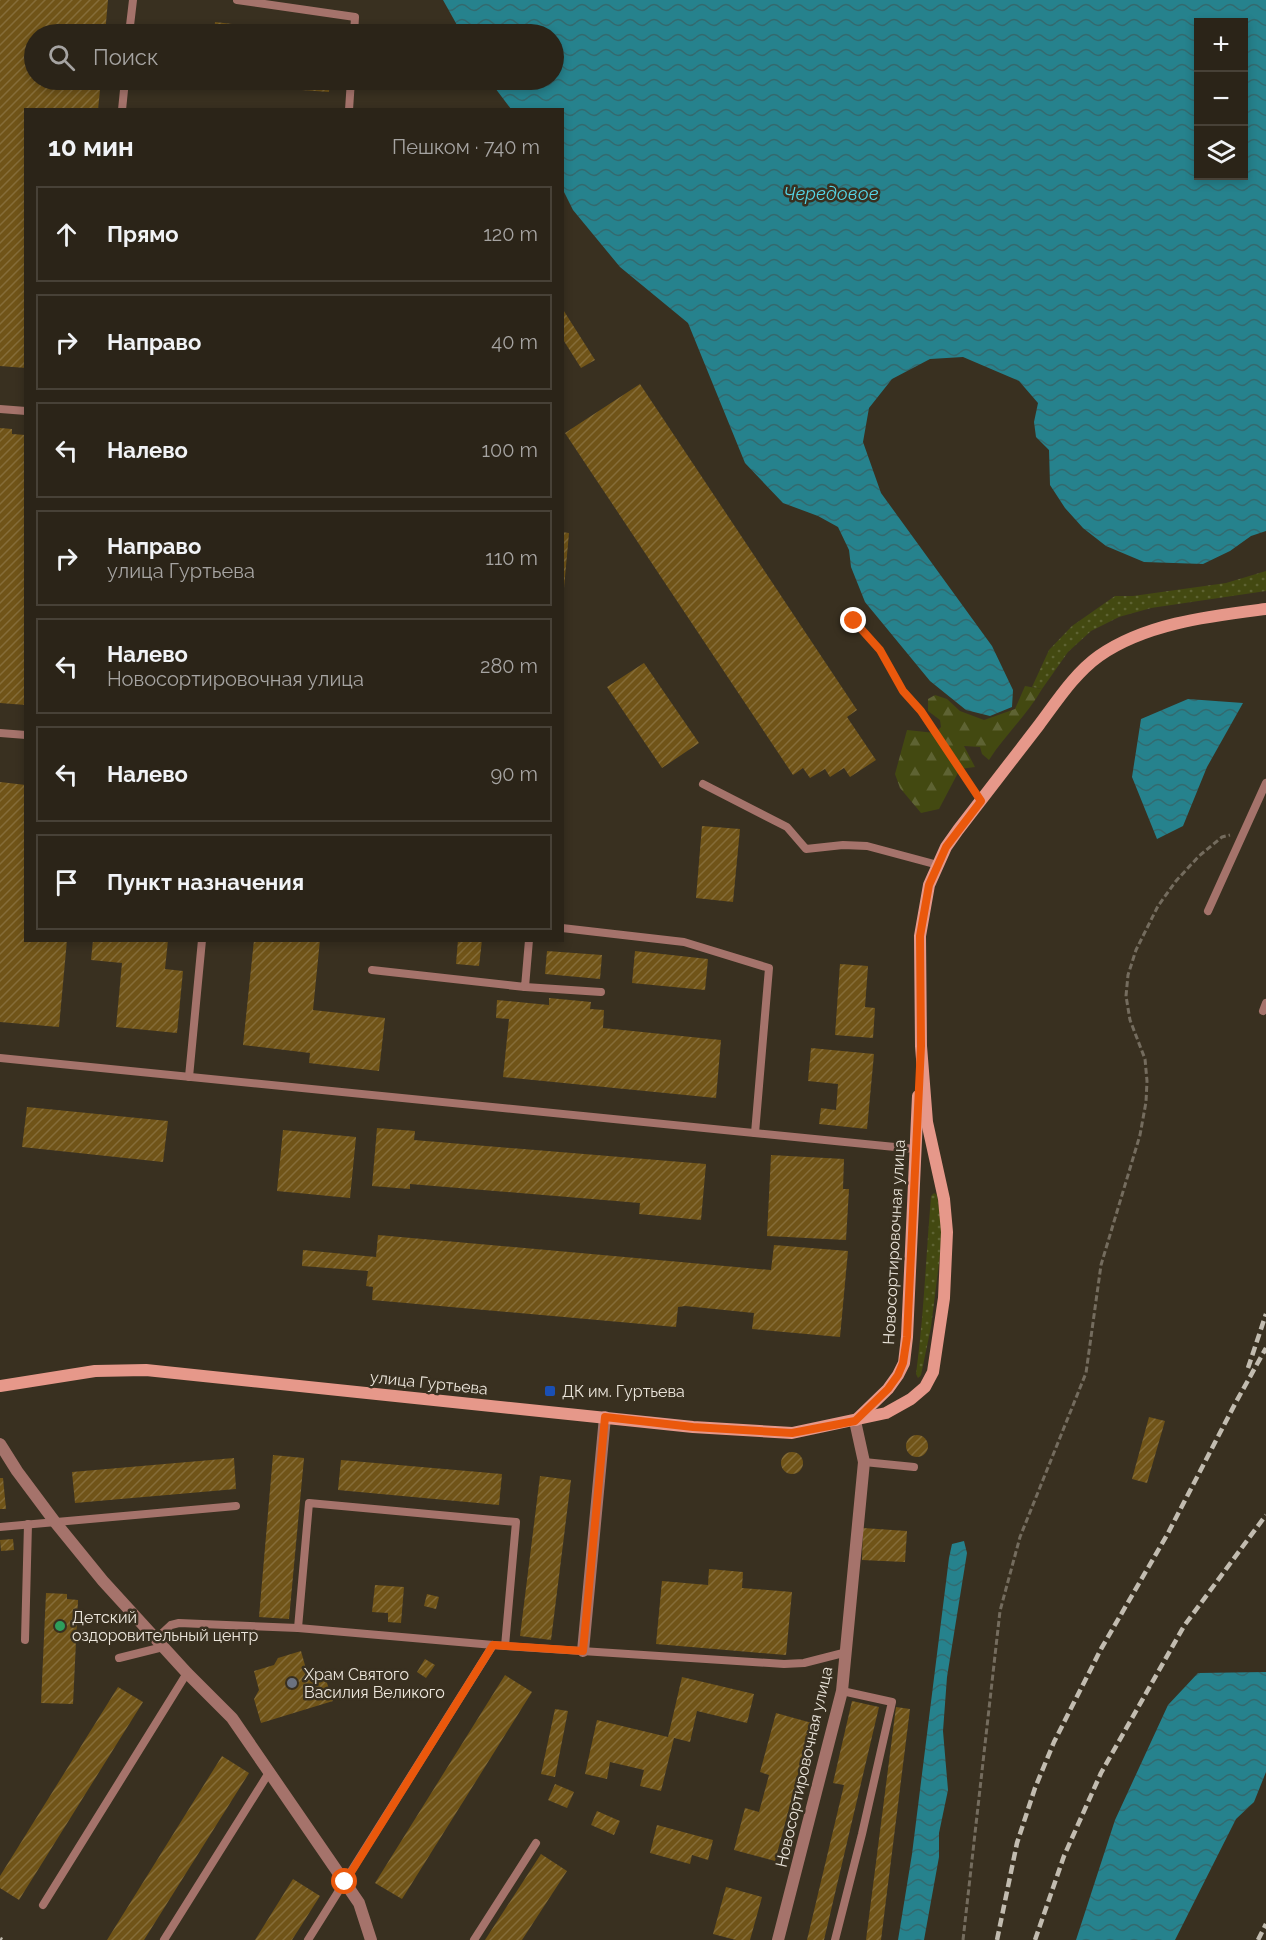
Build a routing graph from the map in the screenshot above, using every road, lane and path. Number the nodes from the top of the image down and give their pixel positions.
1 (133, 0) edge
2 (237, 0) edge
3 (130, 24) edge
4 (355, 24) edge
5 (124, 90) edge
6 (350, 90) edge
7 (122, 108) edge
8 (349, 108) edge
9 (0, 410) edge
10 (24, 411) edge
11 (1266, 609) edge
12 (854, 621) dead end
13 (0, 733) edge
14 (24, 735) edge
15 (1266, 783) edge
16 (704, 784) dead end
17 (981, 801) junction
18 (1245, 830) junction
19 (938, 865) junction
20 (1208, 911) dead end
21 (564, 928) edge
22 (202, 942) edge
23 (529, 942) edge
24 (372, 970) dead end
25 (525, 987) junction
26 (601, 992) dead end
27 (921, 1046) junction
28 (0, 1058) edge
29 (189, 1077) junction
30 (755, 1133) junction
31 (915, 1149) junction
32 (0, 1386) edge
33 (605, 1417) junction
34 (855, 1421) junction
35 (0, 1444) edge
36 (864, 1462) junction
37 (914, 1467) dead end
38 (236, 1506) dead end
39 (55, 1522) junction
40 (28, 1524) junction
41 (0, 1527) edge
42 (298, 1628) junction
43 (25, 1640) dead end
44 (159, 1643) junction
45 (493, 1645) junction
46 (505, 1646) junction
47 (583, 1651) junction
48 (847, 1652) junction
49 (119, 1658) dead end
50 (187, 1673) junction
51 (842, 1691) junction
52 (270, 1770) junction
53 (536, 1843) dead end
54 (345, 1882) junction
55 (43, 1905) dead end
56 (164, 1940) edge
57 (308, 1940) edge
58 (371, 1940) edge
59 (474, 1940) edge
60 (778, 1940) edge
61 (835, 1940) edge
62 (963, 1940) edge

1 - 3 lane
2 - 4 lane
5 - 7 lane
6 - 8 lane
9 - 10 lane
11 - 17 main road, Новосортировочная улица
12 - 17 path
13 - 14 lane
15 - 18 lane
16 - 19 lane
17 - 19 main road, Новосортировочная улица
18 - 20 lane
18 - 62 path
19 - 27 main road, Новосортировочная улица
21 - 30 lane
22 - 29 lane
23 - 25 lane
24 - 25 lane
25 - 26 lane
27 - 31 main road, Новосортировочная улица
27 - 34 main road, Новосортировочная улица
28 - 29 lane
29 - 30 lane
30 - 31 lane
31 - 34 main road, Новосортировочная улица
32 - 33 main road, улица Гуртьева
33 - 34 main road, улица Гуртьева
33 - 47 street
34 - 36 street, Новосортировочная улица
35 - 39 street
36 - 37 lane
36 - 48 street, Новосортировочная улица
38 - 39 lane
39 - 40 lane
39 - 44 street
40 - 41 lane
40 - 43 lane
42 - 44 lane
42 - 45 lane
42 - 46 lane
44 - 49 lane
44 - 50 street
45 - 46 lane
45 - 54 lane
46 - 47 lane
47 - 48 lane
48 - 51 street, Новосортировочная улица
50 - 52 street
50 - 55 lane
51 - 60 street, Новосортировочная улица
51 - 61 lane
52 - 54 street
52 - 56 lane
53 - 59 lane
54 - 57 lane
54 - 58 street

